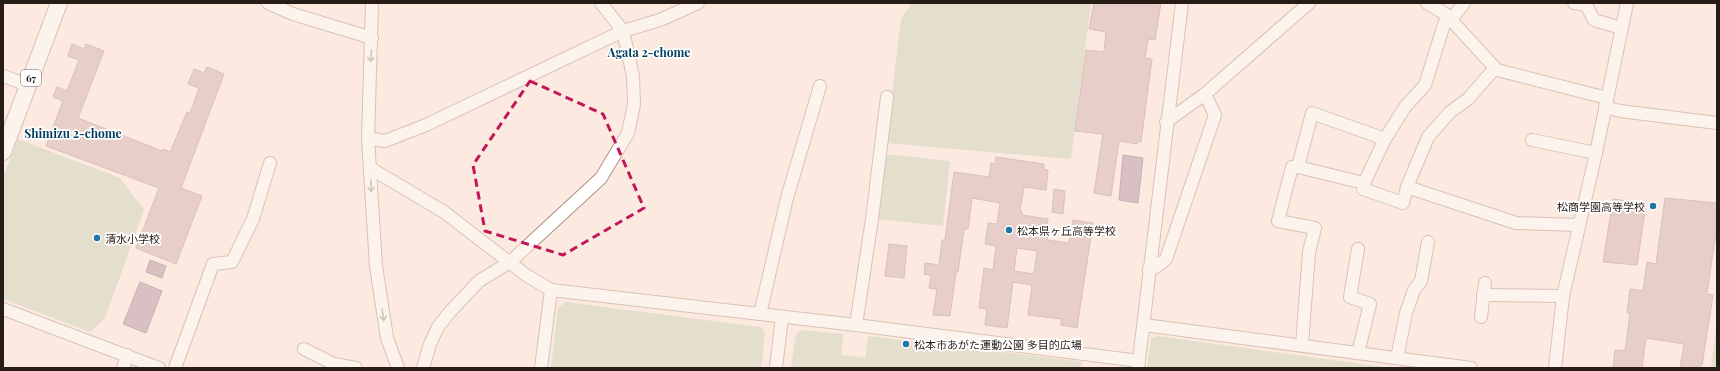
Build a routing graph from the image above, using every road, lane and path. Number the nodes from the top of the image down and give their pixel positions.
1 (59, 3) edge
2 (268, 3) edge
3 (372, 3) edge
4 (601, 3) edge
5 (698, 3) edge
6 (1182, 3) edge
7 (1309, 3) edge
8 (1427, 3) edge
9 (1464, 3) edge
10 (1574, 3) edge
11 (1627, 3) edge
12 (1449, 17) junction
13 (1621, 28) junction
14 (623, 32) junction
15 (372, 38) junction
16 (1495, 68) junction
17 (3, 76) edge
18 (28, 85) junction
19 (820, 86) dead end
20 (1205, 94) junction
21 (887, 97) dead end
22 (1606, 103) junction
23 (1166, 122) junction
24 (1717, 123) edge
25 (368, 138) junction
26 (1385, 139) junction
27 (1532, 140) dead end
28 (3, 152) edge
29 (1596, 153) junction
30 (270, 163) dead end
31 (1298, 166) junction
32 (370, 168) junction
33 (1364, 183) junction
34 (1407, 187) junction
35 (1579, 225) junction
36 (1428, 242) dead end
37 (1358, 249) dead end
38 (510, 262) junction
39 (1149, 269) junction
40 (551, 290) junction
41 (1563, 296) junction
42 (3, 309) edge
43 (760, 314) junction
44 (782, 317) junction
45 (1481, 317) dead end
46 (856, 325) junction
47 (1144, 325) junction
48 (1302, 345) junction
49 (304, 349) dead end
50 (1358, 353) junction
51 (127, 355) junction
52 (1397, 358) junction
53 (1138, 364) edge
54 (123, 368) edge
55 (159, 368) edge
56 (175, 368) edge
57 (356, 368) edge
58 (398, 368) edge
59 (423, 368) edge
60 (541, 368) edge
61 (776, 368) edge
62 (1471, 368) edge
63 (1555, 368) edge

1 - 18 main road, 67
2 - 15 street
3 - 15 street
4 - 14 street
5 - 14 street
6 - 23 street
7 - 20 street
8 - 12 street
9 - 12 street
10 - 13 street
11 - 13 street
12 - 16 street
12 - 26 street
13 - 22 street
14 - 25 street
14 - 38 street
15 -> 25 street
16 - 22 street
16 - 34 street
17 - 18 street
18 - 28 main road, 67
19 - 43 street
20 - 23 street
20 - 39 street
21 - 46 street
22 - 24 street
22 - 29 street
23 - 39 street
25 - 32 street
26 - 31 street
26 - 33 street
27 - 29 street
29 - 35 street
30 - 56 street
31 - 33 street
31 - 48 street
32 - 38 street
32 -> 58 street
33 - 34 street
34 - 35 street
35 - 41 street
36 - 52 street
37 - 50 street
38 - 40 street
38 - 59 street
39 - 47 street
40 - 43 street
40 - 60 street
41 - 45 street
41 - 63 street
42 - 51 street
43 - 44 street
44 - 46 street
44 - 61 street
46 - 53 street
47 - 48 street
47 - 53 street
48 - 50 street
49 - 57 street
50 - 52 street
51 - 54 street
51 - 55 street
52 - 62 street

